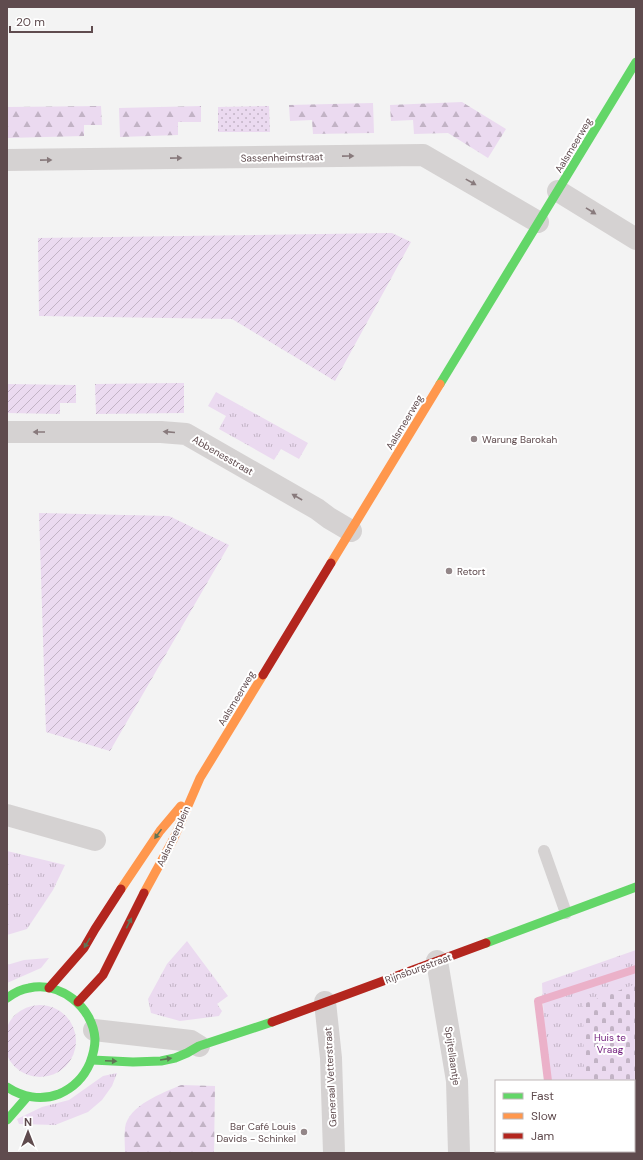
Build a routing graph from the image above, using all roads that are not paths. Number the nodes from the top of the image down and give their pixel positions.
1 (636, 62) edge
2 (7, 160) edge
3 (558, 191) junction
4 (538, 222) junction
5 (636, 239) edge
6 (7, 432) edge
7 (351, 531) junction
8 (192, 793) junction
9 (7, 815) edge
10 (95, 840) dead end
11 (544, 851) dead end
12 (636, 887) edge
13 (566, 913) junction
14 (437, 961) junction
15 (49, 988) junction
16 (7, 998) edge
17 (78, 1002) junction
18 (325, 1002) junction
19 (94, 1030) junction
20 (199, 1046) junction
21 (92, 1060) junction
22 (7, 1088) edge
23 (27, 1097) junction
24 (7, 1120) edge
25 (334, 1153) edge
26 (459, 1153) edge

1 - 3 main road, Aalsmeerweg
2 -> 4 street, Sassenheimstraat
3 - 4 main road, Aalsmeerweg
3 -> 5 street
4 - 7 main road, Aalsmeerweg
7 -> 6 street, Abbenesstraat
7 - 8 main road, Aalsmeerweg
8 -> 15 main road, Aalsmeerplein
17 -> 8 main road, Aalsmeerplein
9 - 10 street
11 - 13 lane
12 - 13 main road, Rijnsburgstraat
13 - 14 main road, Rijnsburgstraat
14 - 18 main road, Rijnsburgstraat
14 - 26 street, Spijtellaantje
15 - 16 main road
15 - 17 main road
17 - 19 main road
18 - 20 main road, Rijnsburgstraat
18 - 25 street, Generaal Vetterstraat
19 - 20 street
19 - 21 main road
21 -> 20 main road, Rijnsburgstraat
21 - 23 main road
22 - 23 main road
23 - 24 main road

